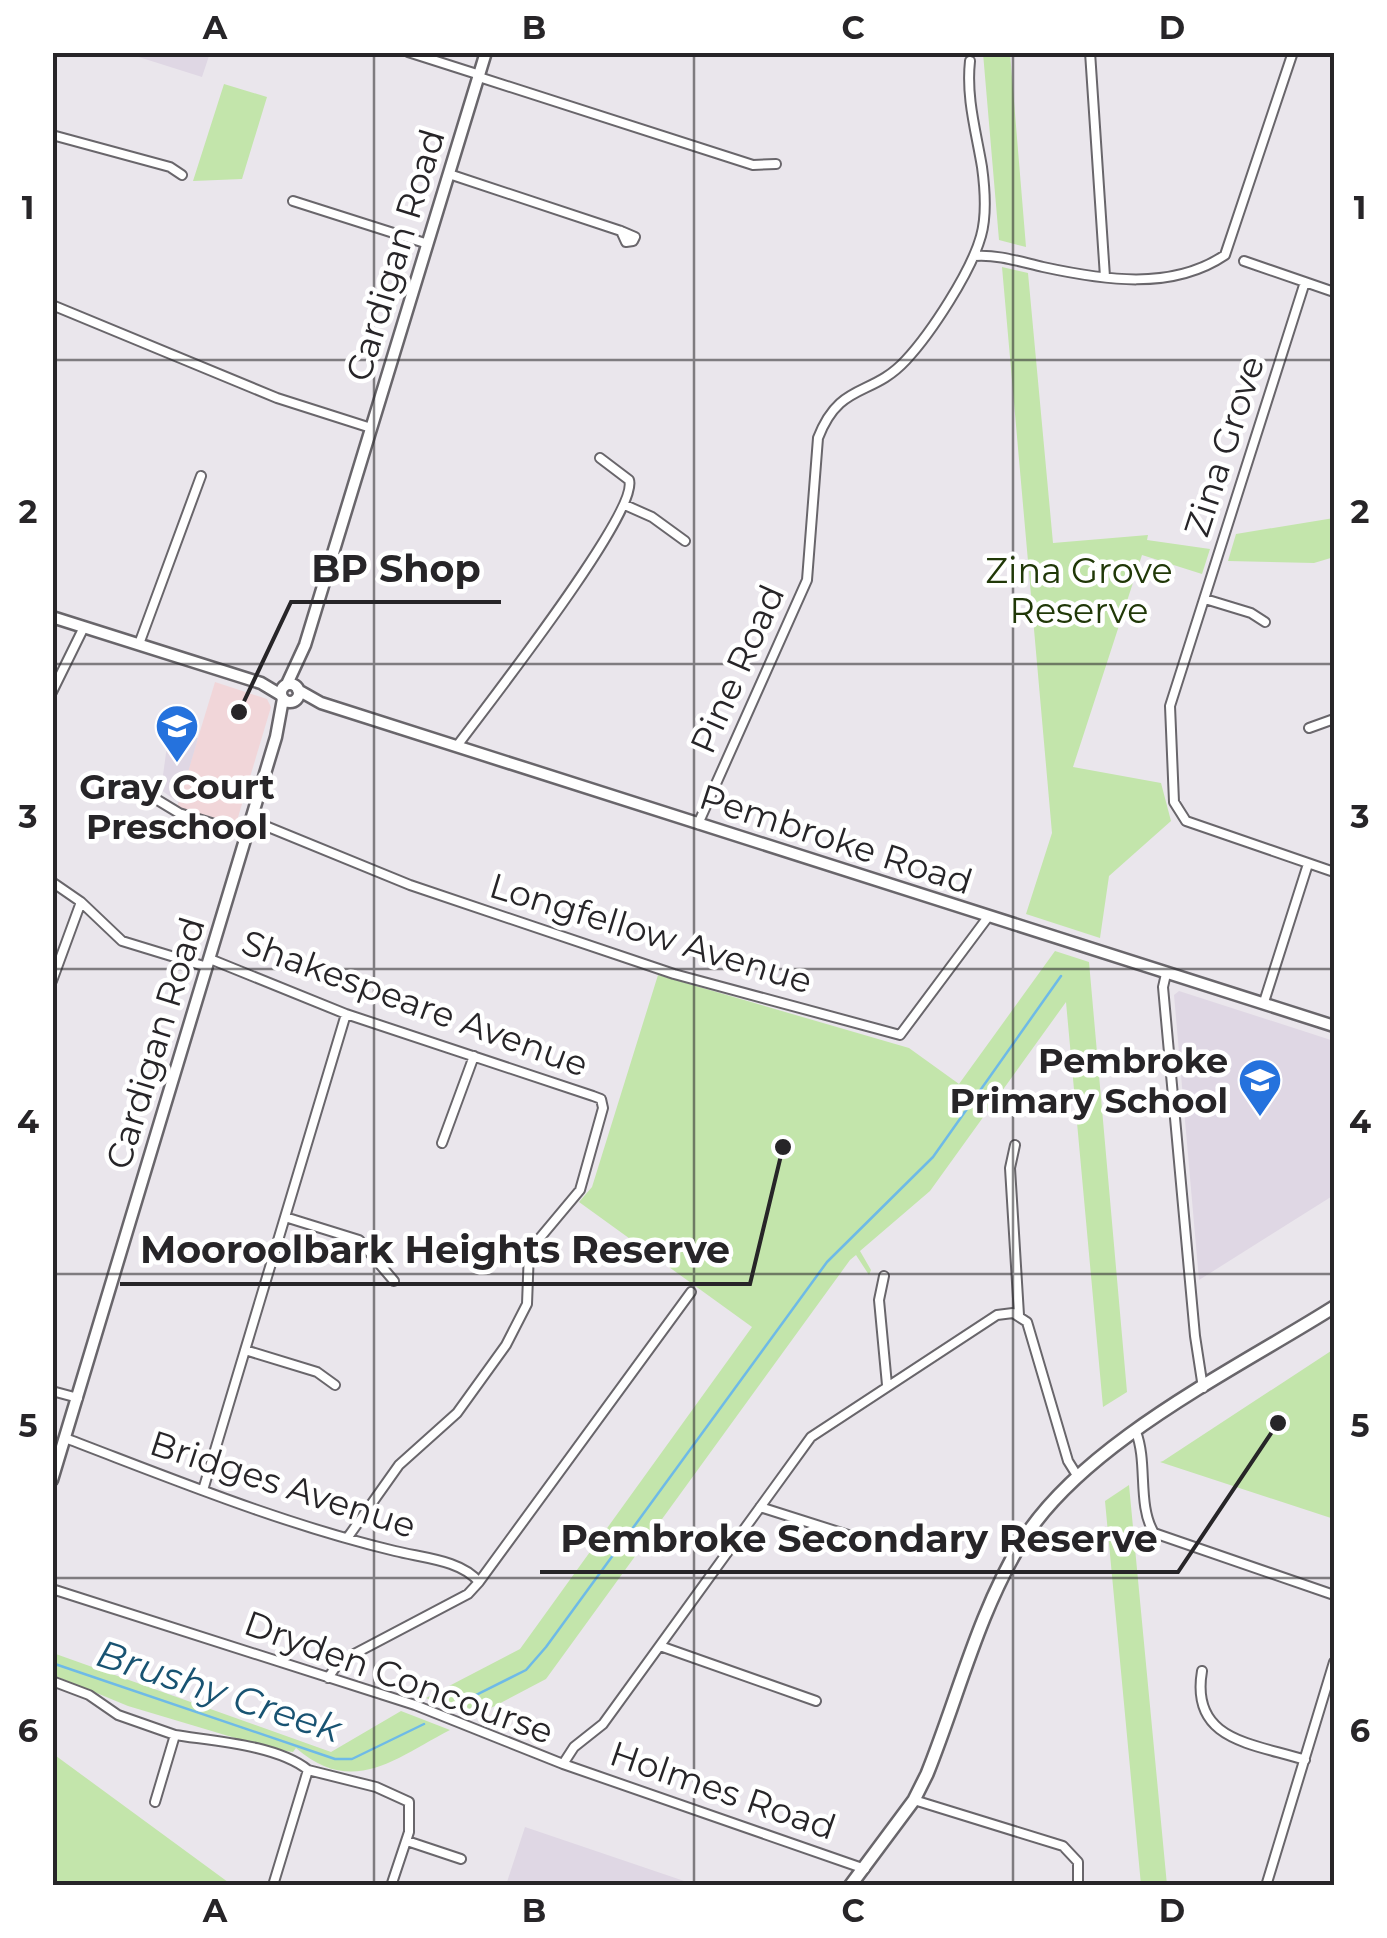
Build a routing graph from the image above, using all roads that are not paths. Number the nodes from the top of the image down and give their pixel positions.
1 (408, 52) edge
2 (486, 52) edge
3 (1090, 52) edge
4 (1293, 52) edge
5 (970, 61) dead end
6 (479, 76) junction
7 (52, 136) edge
8 (776, 164) dead end
9 (449, 174) junction
10 (182, 175) dead end
11 (293, 201) dead end
12 (621, 231) dead end
13 (428, 244) junction
14 (974, 256) junction
15 (1244, 262) dead end
16 (1105, 277) junction
17 (1305, 282) junction
18 (1334, 292) edge
19 (52, 305) edge
20 (371, 428) junction
21 (600, 458) dead end
22 (200, 476) dead end
23 (625, 505) junction
24 (686, 541) dead end
25 (1205, 599) junction
26 (52, 617) edge
27 (1265, 622) dead end
28 (84, 626) junction
29 (139, 644) junction
30 (52, 692) edge
31 (290, 693) junction
32 (1334, 719) edge
33 (1309, 728) dead end
34 (457, 746) junction
35 (141, 790) dead end
36 (251, 820) junction
37 (698, 824) junction
38 (246, 834) junction
39 (1308, 864) junction
40 (1334, 872) edge
41 (52, 882) edge
42 (81, 902) junction
43 (988, 917) junction
44 (208, 963) junction
45 (1166, 974) junction
46 (52, 980) edge
47 (1264, 1002) junction
48 (346, 1014) junction
49 (1334, 1026) edge
50 (474, 1056) junction
51 (442, 1143) dead end
52 (1014, 1145) dead end
53 (285, 1217) junction
54 (884, 1276) dead end
55 (394, 1281) dead end
56 (692, 1292) dead end
57 (1334, 1307) edge
58 (1019, 1315) junction
59 (245, 1350) junction
60 (335, 1385) dead end
61 (887, 1385) junction
62 (1204, 1388) junction
63 (52, 1391) edge
64 (78, 1398) junction
65 (1136, 1432) junction
66 (66, 1438) junction
67 (1078, 1477) junction
68 (52, 1480) edge
69 (203, 1490) junction
70 (760, 1507) junction
71 (348, 1537) junction
72 (864, 1540) dead end
73 (480, 1582) junction
74 (52, 1589) edge
75 (1334, 1595) edge
76 (660, 1646) junction
77 (1334, 1662) edge
78 (1202, 1671) dead end
79 (328, 1678) junction
80 (52, 1681) edge
81 (816, 1702) dead end
82 (175, 1735) junction
83 (1305, 1760) junction
84 (563, 1764) junction
85 (308, 1770) junction
86 (914, 1800) junction
87 (155, 1802) dead end
88 (407, 1840) junction
89 (461, 1859) dead end
90 (865, 1868) junction
91 (273, 1882) edge
92 (391, 1886) edge
93 (850, 1886) edge
94 (1078, 1886) edge
95 (1266, 1886) edge

1 - 6 street
2 - 6 street, Cardigan Road
3 - 16 street
4 - 16 street
5 - 14 street, Pine Road
6 - 8 street
6 - 9 street, Cardigan Road
7 - 10 street
9 - 12 street
9 - 13 street, Cardigan Road
11 - 13 street
13 - 20 street, Cardigan Road
14 - 16 street
14 - 37 street, Pine Road
15 - 17 street
17 - 18 street
17 - 25 street, Zina Grove
19 - 20 street
20 - 31 street, Cardigan Road
21 - 23 street
22 - 29 street
23 - 24 street
23 - 34 street
25 - 27 street
25 - 39 street, Zina Grove
26 - 28 street, Pembroke Road
28 - 29 street, Pembroke Road
28 - 30 street
29 - 31 street, Pembroke Road
31 - 34 street, Pembroke Road
31 - 36 street, Cardigan Road
32 - 33 street
34 - 37 street, Pembroke Road
35 - 38 street
36 - 38 street, Cardigan Road
36 - 43 street, Longfellow Avenue
37 - 43 street, Pembroke Road
38 - 44 street, Cardigan Road
39 - 40 street, Zina Grove
39 - 47 street
41 - 42 street, Shakespeare Avenue
42 - 44 street, Shakespeare Avenue
42 - 46 street
43 - 45 street, Pembroke Road
44 - 48 street, Shakespeare Avenue
44 - 64 street, Cardigan Road
45 - 47 street, Pembroke Road
45 - 62 street
47 - 49 street, Pembroke Road
48 - 50 street, Shakespeare Avenue
48 - 53 street
50 - 51 street
50 - 71 street, Shakespeare Avenue
52 - 58 street
53 - 55 street
53 - 59 street
54 - 61 street
56 - 73 street
57 - 62 main road
58 - 61 street, Dryden Concourse
58 - 67 street
59 - 60 street
59 - 69 street
61 - 70 street, Dryden Concourse
62 - 65 main road
63 - 64 street
64 - 66 street, Cardigan Road
65 - 67 main road
65 - 75 street
66 - 68 street, Cardigan Road
66 - 69 street, Bridges Avenue
67 - 86 main road
69 - 71 street, Bridges Avenue
70 - 72 street
70 - 76 street, Dryden Concourse
71 - 73 street, Bridges Avenue
73 - 79 street
74 - 79 street, Dryden Concourse
76 - 81 street
76 - 84 street, Dryden Concourse
77 - 83 street
78 - 83 street
79 - 84 street, Dryden Concourse
80 - 82 street
82 - 85 street
82 - 87 street
83 - 95 street
84 - 90 street, Holmes Road
85 - 88 street
85 - 91 street
86 - 90 main road
86 - 94 street
88 - 89 street
88 - 92 street
90 - 93 main road

